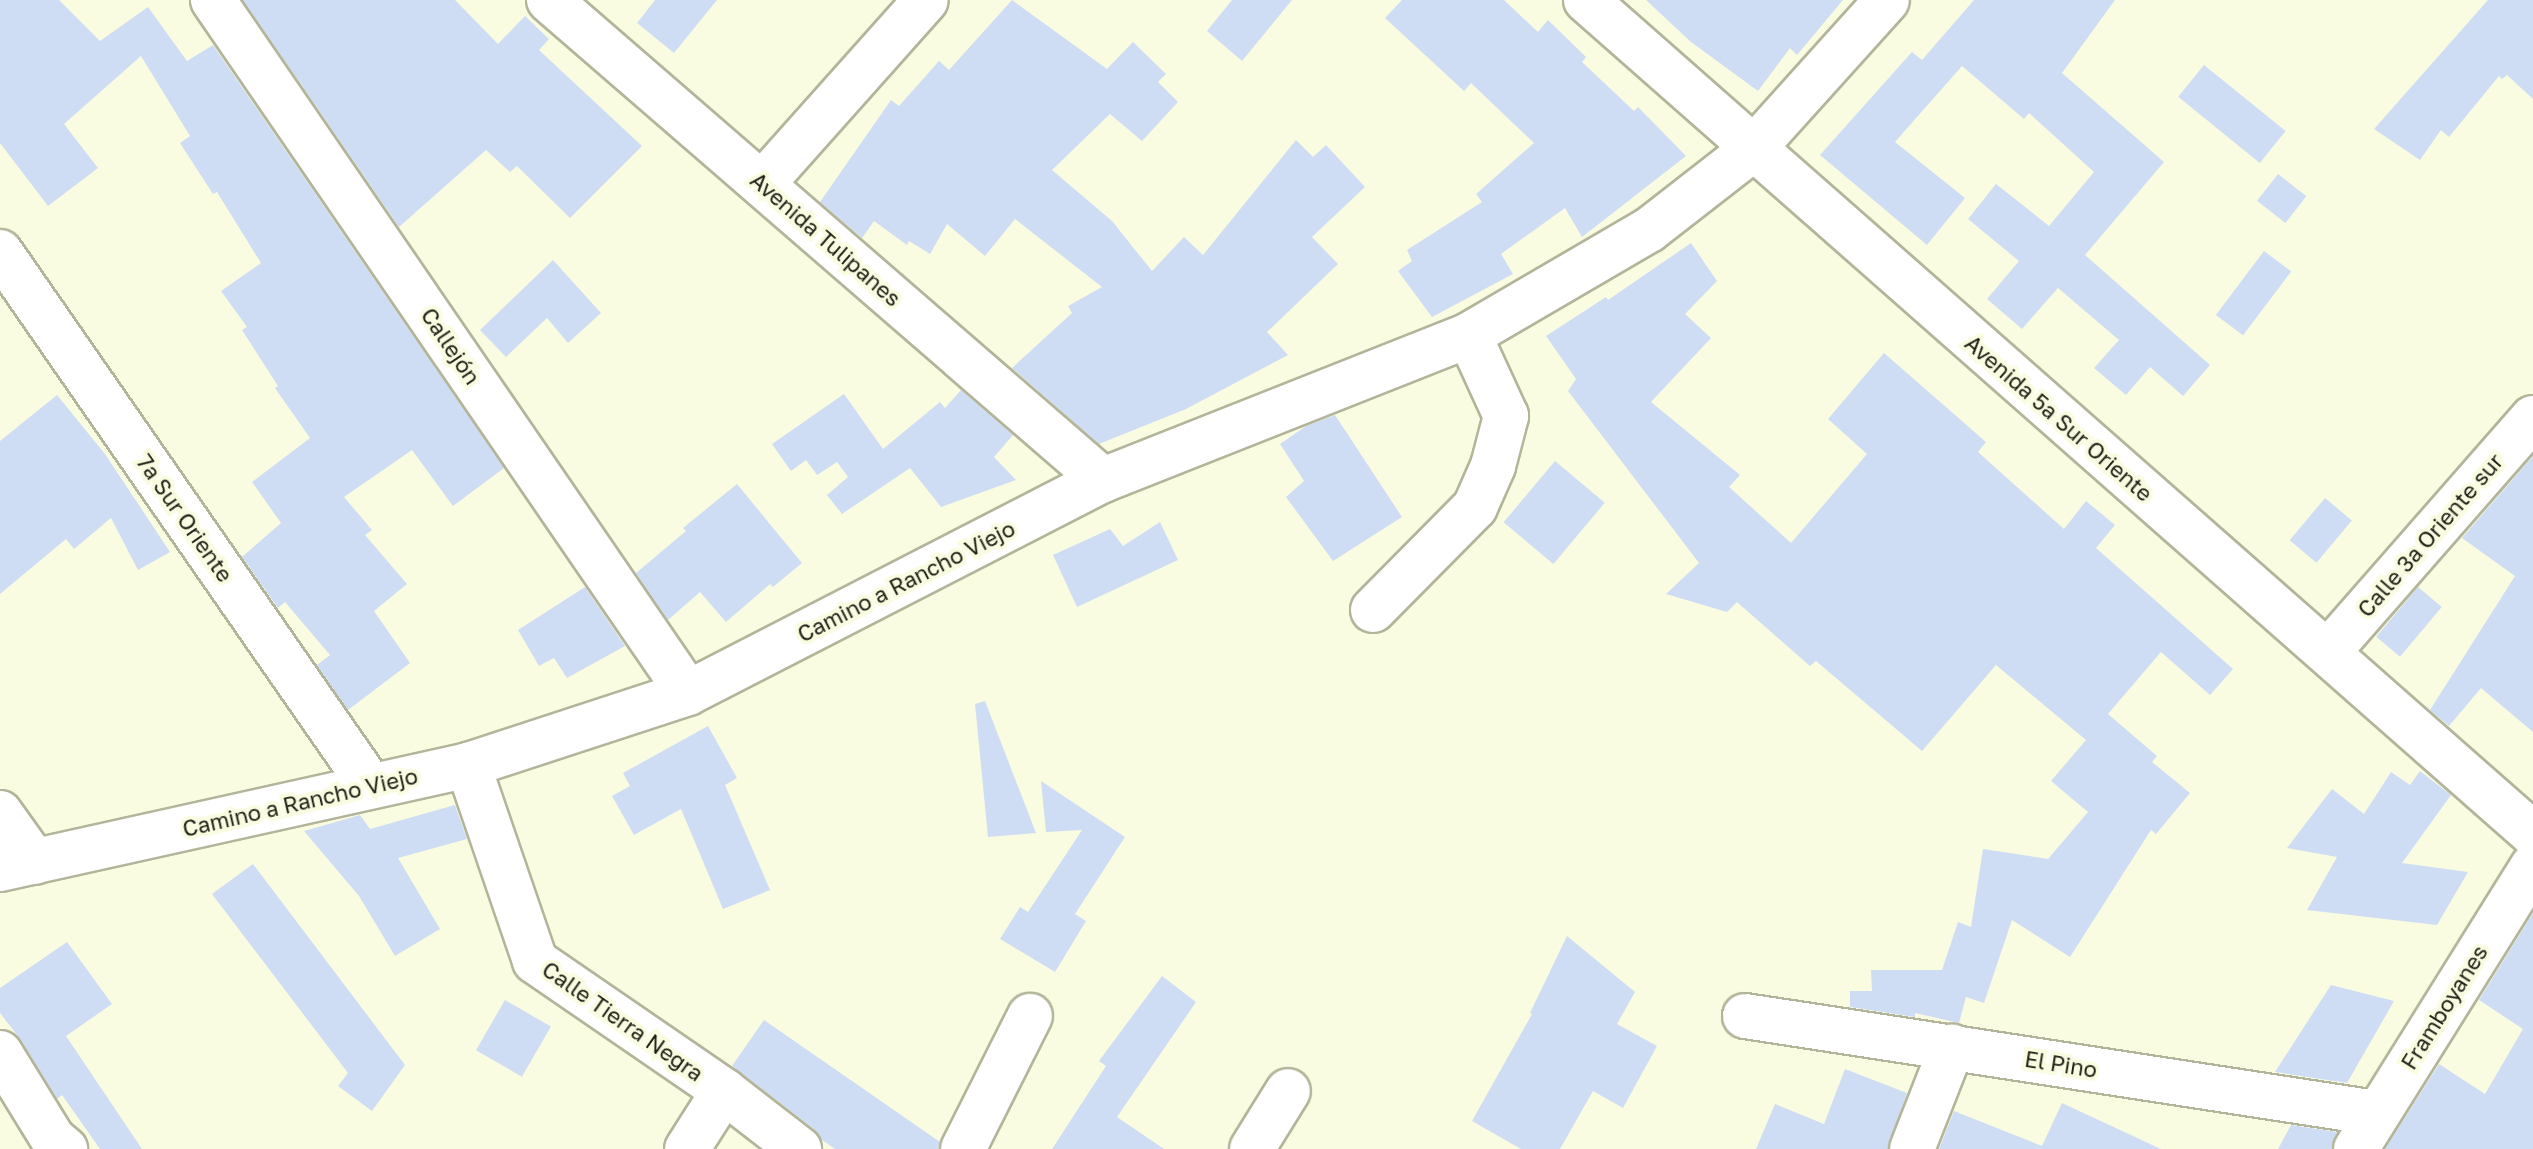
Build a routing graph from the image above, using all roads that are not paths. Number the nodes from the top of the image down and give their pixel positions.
1 (213, 0) edge
2 (549, 0) edge
3 (926, 0) edge
4 (1586, 0) edge
5 (1887, 0) edge
6 (1753, 149) junction
7 (762, 184) junction
8 (0, 252) edge
9 (1469, 335) junction
10 (2533, 418) edge
11 (1103, 480) junction
12 (1373, 610) dead end
13 (2328, 652) junction
14 (688, 693) junction
15 (468, 765) junction
16 (370, 785) junction
17 (0, 813) edge
18 (2533, 834) edge
19 (18, 865) edge
20 (2533, 866) edge
21 (1030, 1016) dead end
22 (1745, 1016) dead end
23 (1952, 1047) junction
24 (0, 1053) edge
25 (724, 1091) junction
26 (1288, 1091) dead end
27 (2366, 1131) edge
28 (65, 1149) edge
29 (687, 1149) edge
30 (799, 1149) edge
31 (963, 1149) edge
32 (1252, 1149) edge
33 (1912, 1149) edge

1 - 14 street, Callejón
2 - 7 street, Avenida Tulipanes
3 - 7 street
4 - 6 street, Avenida 5a Sur Oriente
5 - 6 street, Camino a Rancho Viejo
6 - 9 street, Camino a Rancho Viejo
6 - 13 street, Avenida 5a Sur Oriente
7 - 11 street, Avenida Tulipanes
8 - 16 street, 7a Sur Oriente
9 - 11 street, Camino a Rancho Viejo
9 - 12 street
10 - 13 street, Calle 3a Oriente sur
11 - 14 street, Camino a Rancho Viejo
13 - 18 street, Avenida 5a Sur Oriente
14 - 15 street, Camino a Rancho Viejo
15 - 16 street, Camino a Rancho Viejo
15 - 25 street, Calle Tierra Negra
16 - 19 street, Camino a Rancho Viejo
17 - 19 street
20 - 27 street, Framboyanes
21 - 31 street
22 - 23 street, El Pino
23 - 27 street, El Pino
23 - 33 street
24 - 28 street
25 - 29 street
25 - 30 street, Calle Tierra Negra
26 - 32 street

